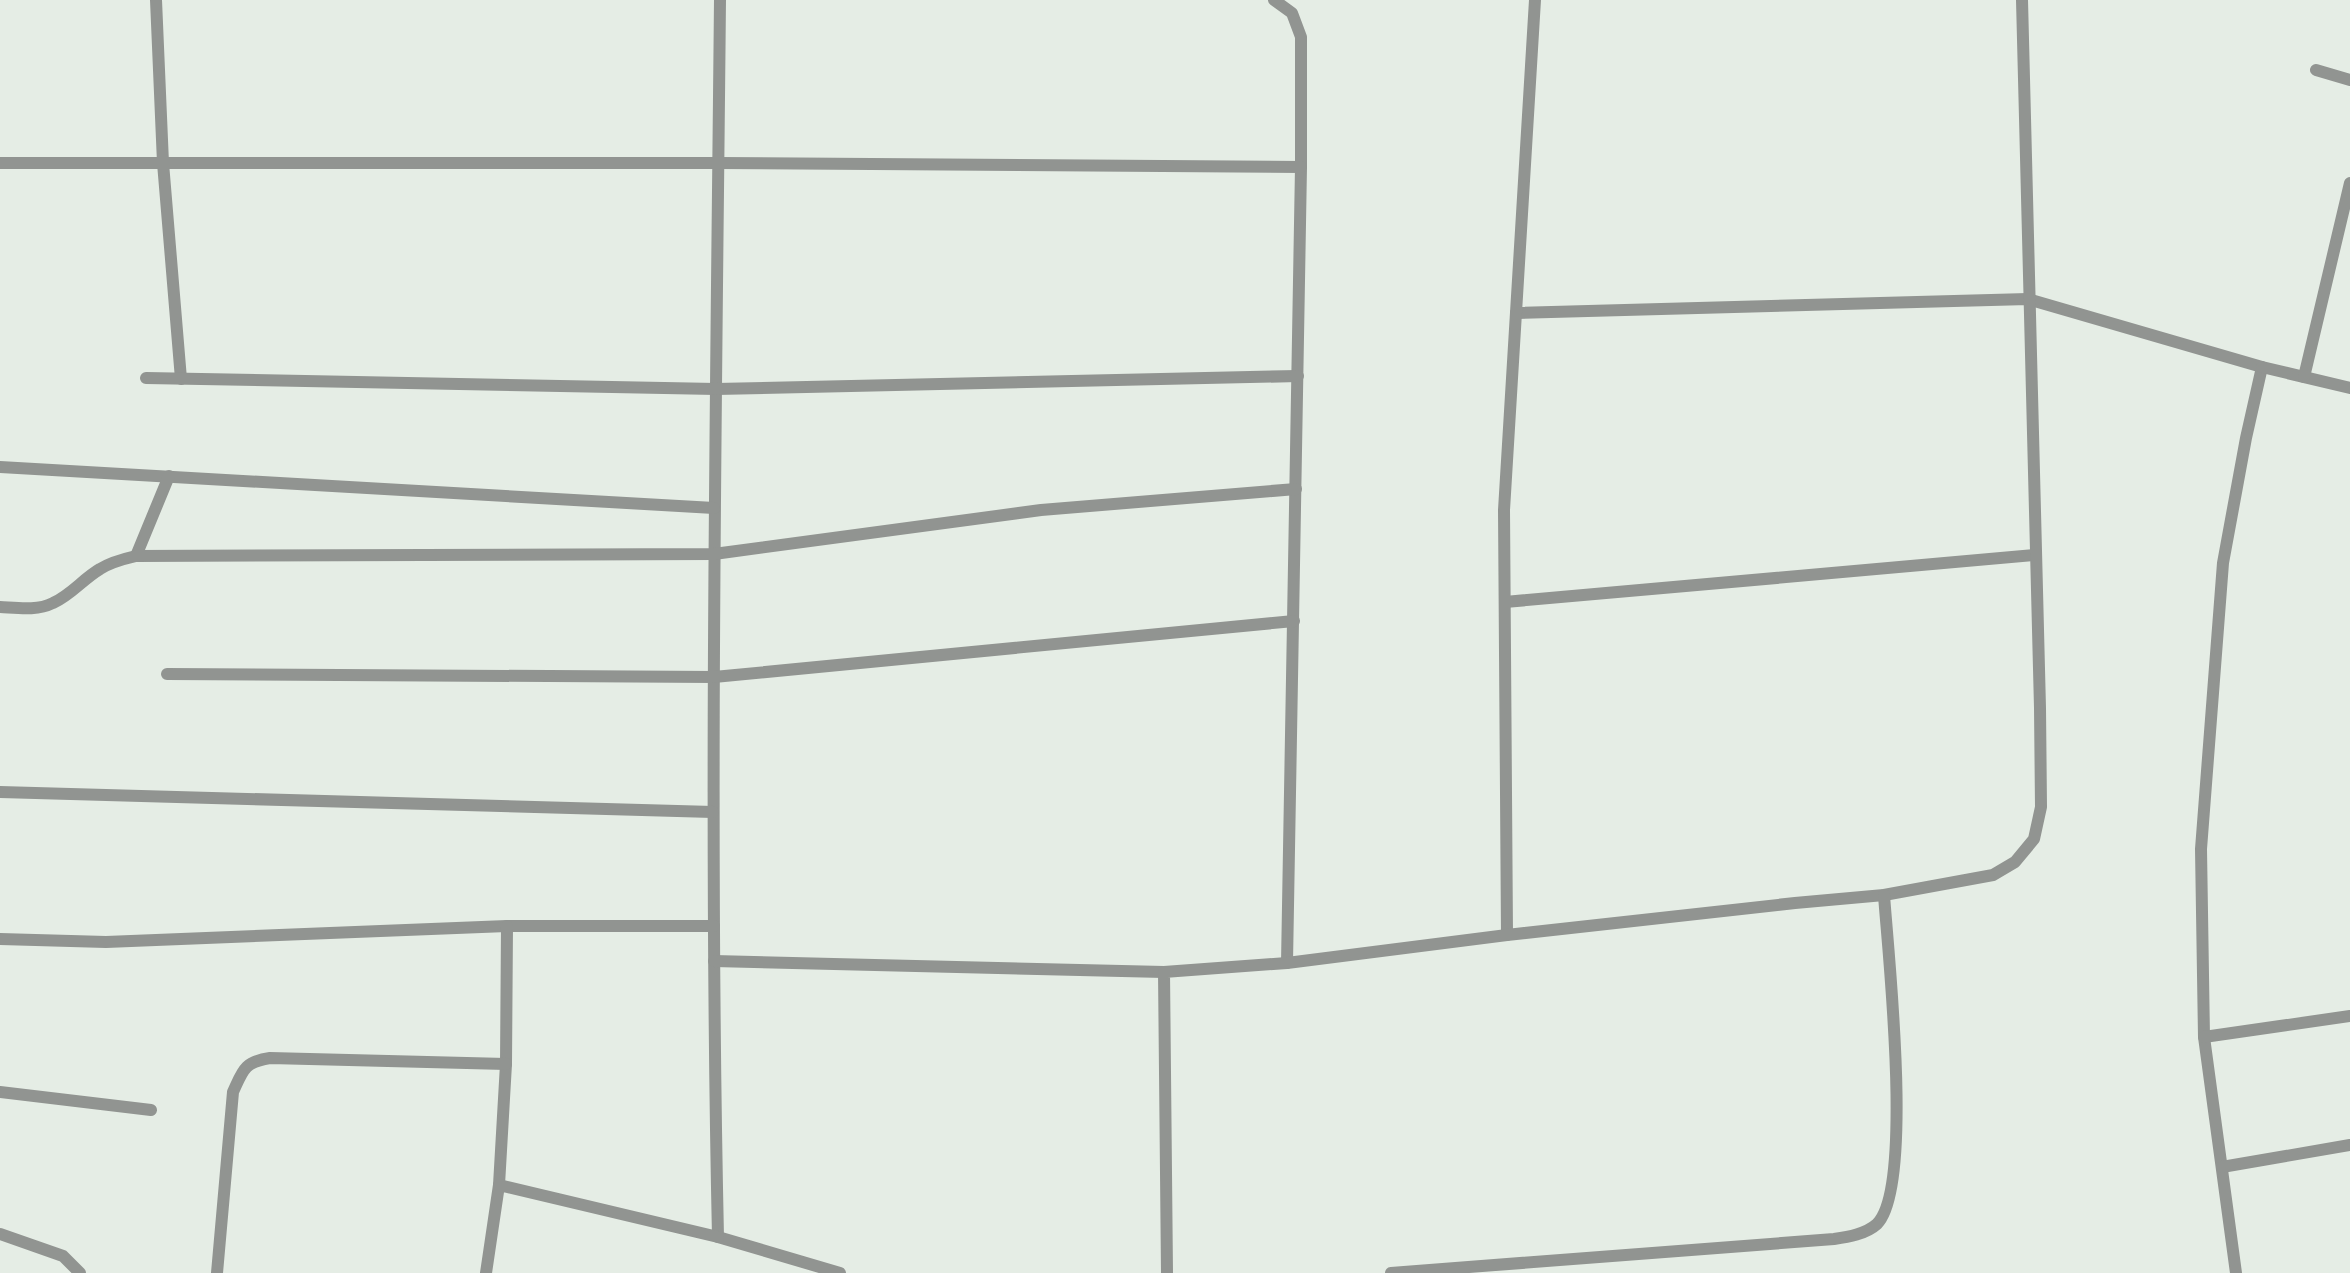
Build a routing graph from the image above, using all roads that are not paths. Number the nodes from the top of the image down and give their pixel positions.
1 (156, 0) edge
2 (720, 0) edge
3 (1274, 0) edge
4 (1535, 0) edge
5 (2022, 0) edge
6 (2316, 70) dead end
7 (2350, 80) edge
8 (0, 163) edge
9 (163, 163) junction
10 (718, 163) junction
11 (1301, 167) junction
12 (2350, 183) edge
13 (2028, 299) junction
14 (1516, 313) junction
15 (2262, 368) junction
16 (1298, 376) junction
17 (146, 378) dead end
18 (2304, 378) junction
19 (181, 379) junction
20 (2350, 388) edge
21 (716, 389) junction
22 (0, 467) edge
23 (169, 476) junction
24 (1296, 489) junction
25 (714, 508) junction
26 (714, 554) junction
27 (2035, 555) junction
28 (136, 556) junction
29 (1505, 602) junction
30 (0, 608) edge
31 (1294, 621) junction
32 (167, 674) dead end
33 (714, 677) junction
34 (0, 792) edge
35 (713, 812) junction
36 (1884, 895) junction
37 (507, 926) junction
38 (714, 926) junction
39 (1507, 935) junction
40 (0, 939) edge
41 (714, 961) junction
42 (1287, 963) junction
43 (1164, 972) junction
44 (2350, 1016) edge
45 (2204, 1037) junction
46 (506, 1064) junction
47 (0, 1092) edge
48 (151, 1110) dead end
49 (2350, 1145) edge
50 (2222, 1167) junction
51 (499, 1184) junction
52 (0, 1234) edge
53 (718, 1237) junction
54 (80, 1273) edge
55 (217, 1273) edge
56 (486, 1273) edge
57 (840, 1273) edge
58 (1167, 1273) edge
59 (1391, 1273) edge
60 (2236, 1273) edge

1 - 9 street
2 - 10 street
3 - 11 street
4 - 14 street
5 - 13 street
6 - 7 street
8 - 9 street
9 - 10 street
9 - 19 street
10 - 11 street
10 - 21 street
11 - 16 street
12 - 18 street
13 - 14 street
13 - 15 street
13 - 27 street
14 - 29 street
15 - 18 street
15 - 45 street
16 - 21 street
16 - 24 street
17 - 19 street
18 - 20 street
19 - 21 street
21 - 25 street
22 - 23 street
23 - 25 street
23 - 28 street
24 - 26 street
24 - 31 street
25 - 26 street
26 - 28 street
26 - 33 street
27 - 29 street
27 - 36 street
28 - 30 street
29 - 39 street
31 - 33 street
31 - 42 street
32 - 33 street
33 - 35 street
34 - 35 street
35 - 38 street
36 - 39 street
36 - 59 street
37 - 38 street
37 - 40 street
37 - 46 street
38 - 41 street
39 - 42 street
41 - 43 street
41 - 53 street
42 - 43 street
43 - 58 street
44 - 45 street
45 - 50 street
46 - 51 street
46 - 55 street
47 - 48 street
49 - 50 street
50 - 60 street
51 - 53 street
51 - 56 street
52 - 54 street
53 - 57 street

